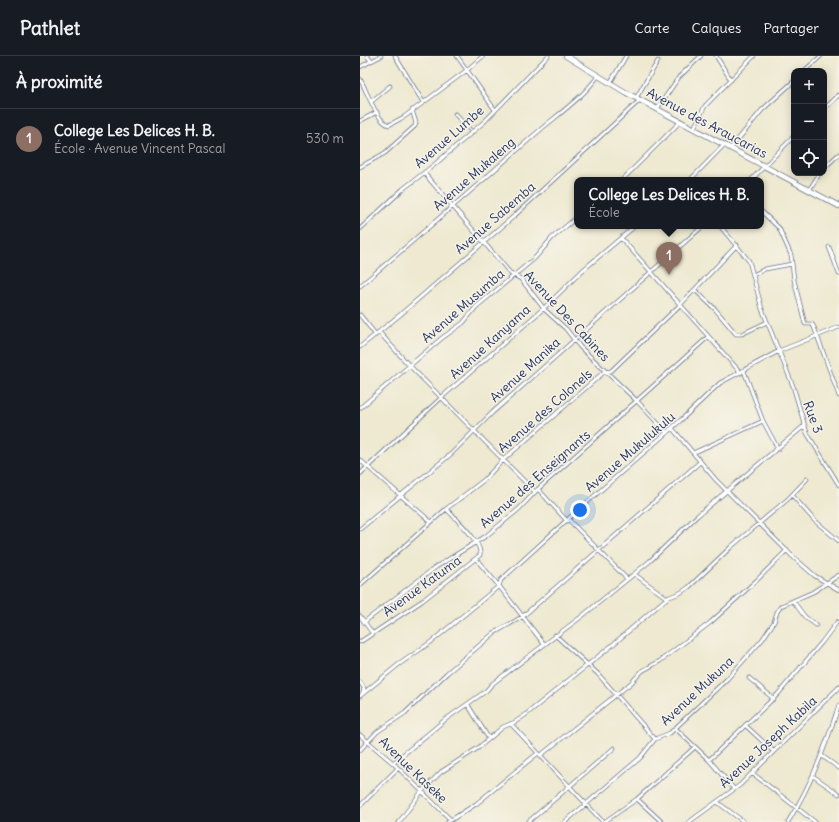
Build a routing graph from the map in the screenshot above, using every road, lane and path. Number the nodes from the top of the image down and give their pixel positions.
1 (367, 56) edge
2 (380, 56) edge
3 (395, 56) edge
4 (457, 56) edge
5 (483, 56) edge
6 (548, 56) edge
7 (567, 56) edge
8 (626, 56) edge
9 (701, 56) edge
10 (716, 56) edge
11 (754, 56) edge
12 (821, 56) edge
13 (371, 61) junction
14 (658, 61) dead end
15 (360, 67) edge
16 (807, 68) edge
17 (468, 70) junction
18 (598, 76) junction
19 (360, 80) edge
20 (731, 80) junction
21 (610, 83) junction
22 (791, 84) edge
23 (390, 86) dead end
24 (839, 95) edge
25 (638, 99) junction
26 (372, 101) junction
27 (423, 102) junction
28 (827, 106) edge
29 (657, 109) junction
30 (412, 110) junction
31 (495, 110) junction
32 (377, 112) junction
33 (455, 114) dead end
34 (360, 121) edge
35 (682, 121) junction
36 (694, 128) junction
37 (472, 132) junction
38 (791, 139) edge
39 (724, 145) junction
40 (731, 148) junction
41 (839, 154) edge
42 (827, 165) edge
43 (764, 166) junction
44 (360, 167) edge
45 (424, 173) junction
46 (818, 176) edge
47 (625, 177) edge
48 (693, 177) edge
49 (754, 177) edge
50 (809, 190) junction
51 (839, 206) edge
52 (452, 207) junction
53 (764, 214) edge
54 (574, 220) edge
55 (360, 229) edge
56 (632, 229) edge
57 (700, 229) edge
58 (723, 229) edge
59 (621, 238) junction
60 (483, 241) junction
61 (737, 245) junction
62 (830, 247) dead end
63 (792, 264) junction
64 (651, 273) junction
65 (839, 274) edge
66 (515, 275) junction
67 (753, 275) junction
68 (360, 286) edge
69 (695, 290) junction
70 (680, 305) junction
71 (544, 308) junction
72 (360, 315) edge
73 (767, 322) junction
74 (839, 327) edge
75 (378, 334) junction
76 (817, 335) junction
77 (708, 337) junction
78 (574, 340) junction
79 (360, 347) edge
80 (779, 351) junction
81 (410, 365) junction
82 (606, 372) junction
83 (742, 372) junction
84 (839, 396) edge
85 (442, 397) junction
86 (638, 401) junction
87 (360, 408) edge
88 (763, 421) junction
89 (804, 426) junction
90 (672, 428) junction
91 (474, 430) junction
92 (667, 433) junction
93 (778, 449) junction
94 (693, 453) junction
95 (360, 460) edge
96 (503, 460) junction
97 (700, 462) junction
98 (369, 466) junction
99 (360, 474) edge
100 (807, 479) dead end
101 (839, 485) edge
102 (537, 490) junction
103 (729, 491) junction
104 (400, 495) junction
105 (792, 495) junction
106 (446, 509) junction
107 (567, 520) junction
108 (431, 522) junction
109 (761, 523) junction
110 (360, 528) edge
111 (475, 542) junction
112 (839, 542) edge
113 (598, 550) junction
114 (787, 550) junction
115 (476, 559) junction
116 (634, 574) junction
117 (839, 575) edge
118 (627, 580) junction
119 (827, 583) junction
120 (360, 585) edge
121 (499, 586) junction
122 (839, 590) edge
123 (667, 598) junction
124 (793, 601) junction
125 (360, 616) edge
126 (522, 617) junction
127 (364, 622) junction
128 (837, 622) dead end
129 (816, 625) dead end
130 (373, 634) junction
131 (555, 635) junction
132 (360, 642) edge
133 (544, 644) junction
134 (588, 664) junction
135 (750, 678) dead end
136 (360, 682) edge
137 (839, 687) edge
138 (361, 695) edge
139 (617, 695) junction
140 (774, 699) junction
141 (468, 704) junction
142 (839, 705) edge
143 (835, 717) junction
144 (839, 719) edge
145 (511, 724) junction
146 (745, 725) junction
147 (675, 728) junction
148 (360, 735) edge
149 (489, 739) junction
150 (655, 739) junction
151 (367, 741) junction
152 (695, 747) junction
153 (614, 748) dead end
154 (360, 750) edge
155 (773, 751) junction
156 (539, 754) junction
157 (822, 756) junction
158 (709, 760) junction
159 (393, 763) junction
160 (398, 768) junction
161 (839, 768) edge
162 (752, 773) junction
163 (813, 776) junction
164 (570, 787) junction
165 (734, 789) junction
166 (422, 791) junction
167 (839, 794) edge
168 (637, 798) junction
169 (717, 802) junction
170 (585, 804) junction
171 (360, 806) edge
172 (796, 808) junction
173 (449, 821) edge
174 (398, 822) edge
175 (528, 822) edge
176 (564, 822) edge
177 (604, 822) edge
178 (662, 822) edge
179 (689, 822) edge
180 (744, 822) edge
181 (788, 822) edge
182 (815, 822) edge

1 - 13 street
2 - 13 street
3 - 27 street
4 - 17 street
5 - 17 street
6 - 31 street, Avenue Lumbe
7 - 18 street, Avenue des Araucarias
8 - 21 street
9 - 29 street
10 - 20 street
11 - 20 street
12 - 16 street
13 - 15 street
14 - 25 street, Avenue Sabemba
17 - 27 street
17 - 31 street
18 - 21 street, Avenue des Araucarias
18 - 52 street, Avenue Mukaleng
19 - 26 street
20 - 36 street
21 - 25 street, Avenue des Araucarias
22 - 40 street
23 - 26 street
24 - 28 street
25 - 29 street, Avenue des Araucarias
25 - 60 street, Avenue Sabemba
26 - 32 street
27 - 30 street
29 - 35 street, Avenue des Araucarias
30 - 32 street
30 - 44 street
31 - 37 street, Avenue Lumbe
32 - 34 street
33 - 37 street
35 - 36 street, Avenue des Araucarias
35 - 47 street
36 - 39 street, Avenue des Araucarias
37 - 45 street, Avenue Lumbe
38 - 43 street
39 - 40 street, Avenue des Araucarias
39 - 48 street
40 - 43 street, Avenue des Araucarias
41 - 42 street
43 - 49 street
43 - 50 street, Avenue des Araucarias
45 - 52 street, Avenue Des Cabines
45 - 55 street, Avenue Lumbe
46 - 50 street
50 - 51 street, Avenue des Araucarias
52 - 60 street, Avenue Des Cabines
52 - 68 street, Avenue Mukaleng
53 - 63 street
54 - 66 street, Avenue Musumba
56 - 59 street, Avenue Kanyama
57 - 64 street, Avenue Manika
58 - 61 street, Rue 3
59 - 64 street
59 - 71 street, Avenue Kanyama
60 - 66 street, Avenue Des Cabines
60 - 75 street, Avenue Sabemba
61 - 67 street, Rue 3
61 - 69 street, Avenue des Colonels
62 - 65 street
63 - 67 street
63 - 76 street
64 - 70 street
64 - 78 street, Avenue Manika
66 - 71 street, Avenue Des Cabines
66 - 81 street, Avenue Musumba
67 - 73 street, Rue 3
69 - 70 street, Avenue des Colonels
69 - 73 street
70 - 77 street
70 - 82 street, Avenue des Colonels
71 - 78 street, Avenue Des Cabines
71 - 85 street, Avenue Kanyama
72 - 75 street
73 - 80 street, Rue 3
74 - 76 street, Avenue Mukulukulu
75 - 79 street, Avenue Sabemba
75 - 81 street
76 - 80 street, Avenue Mukulukulu
76 - 84 street
77 - 83 street
77 - 86 street, Avenue des Enseignants
78 - 82 street, Avenue Des Cabines
78 - 91 street, Avenue Manika
80 - 83 street, Avenue Mukulukulu
80 - 89 street, Rue 3
81 - 85 street
81 - 87 street, Avenue Musumba
82 - 86 street, Avenue Des Cabines
82 - 96 street, Avenue des Colonels
83 - 88 street
83 - 90 street, Avenue Mukulukulu
85 - 91 street
85 - 98 street, Avenue Kanyama
86 - 92 street, Avenue Des Cabines
86 - 102 street, Avenue des Enseignants
88 - 93 street
88 - 94 street
89 - 93 street
89 - 101 street, Rue 3
90 - 92 street, Avenue Mukulukulu
90 - 94 street
91 - 96 street
91 - 104 street, Avenue Manika
92 - 107 street, Avenue Mukulukulu
93 - 103 street
94 - 97 street
95 - 98 street
96 - 102 street
96 - 106 street, Avenue des Colonels
97 - 103 street
97 - 113 street
98 - 99 street, Avenue Kanyama
98 - 104 street
100 - 105 street
102 - 107 street
102 - 111 street, Avenue des Enseignants
103 - 109 street
103 - 116 street
104 - 108 street
104 - 110 street, Avenue Manika
105 - 109 street
105 - 112 street
106 - 108 street, Avenue des Colonels
106 - 111 street
107 - 113 street
107 - 121 street, Avenue Mukulukulu
108 - 120 street, Avenue des Colonels
109 - 114 street
109 - 123 street
111 - 115 street
111 - 127 street, Avenue des Enseignants
113 - 118 street
113 - 126 street
114 - 119 street
114 - 139 street
115 - 121 street
115 - 130 street, Avenue Katuma
116 - 118 street
116 - 123 street
117 - 119 street, Avenue Mukuna
118 - 131 street
119 - 122 street
119 - 124 street, Avenue Mukuna
121 - 126 street
121 - 138 street, Avenue Mukulukulu
123 - 134 street
124 - 129 street
124 - 147 street, Avenue Mukuna
125 - 127 street
126 - 133 street
126 - 151 street
127 - 130 street
128 - 140 street
130 - 132 street, Avenue Katuma
131 - 133 street
131 - 134 street
133 - 141 street
134 - 139 street
134 - 145 street
135 - 140 street
136 - 138 street
137 - 155 street, Avenue Joseph Kabila
139 - 150 street
139 - 156 street
140 - 146 street
141 - 149 street
141 - 159 street
142 - 143 street
143 - 144 street
143 - 157 street
145 - 149 street
145 - 156 street
146 - 155 street
146 - 158 street
147 - 150 street, Avenue Mukuna
147 - 152 street
148 - 151 street, Avenue Kaseke
149 - 166 street
150 - 170 street, Avenue Mukuna
151 - 154 street
151 - 159 street, Avenue Kaseke
152 - 158 street
152 - 168 street
153 - 164 street
155 - 162 street, Avenue Joseph Kabila
156 - 164 street
156 - 173 street
157 - 161 street
157 - 163 street
158 - 165 street
159 - 160 street, Avenue Kaseke
160 - 166 street, Avenue Kaseke
160 - 171 street
162 - 165 street, Avenue Joseph Kabila
162 - 172 street
163 - 167 street
163 - 172 street
164 - 170 street
164 - 175 street
165 - 169 street, Avenue Joseph Kabila
166 - 173 street, Avenue Kaseke
166 - 174 street
168 - 177 street
168 - 178 street
169 - 179 street, Avenue Joseph Kabila
169 - 180 street
170 - 176 street, Avenue Mukuna
170 - 177 street
172 - 181 street
172 - 182 street

